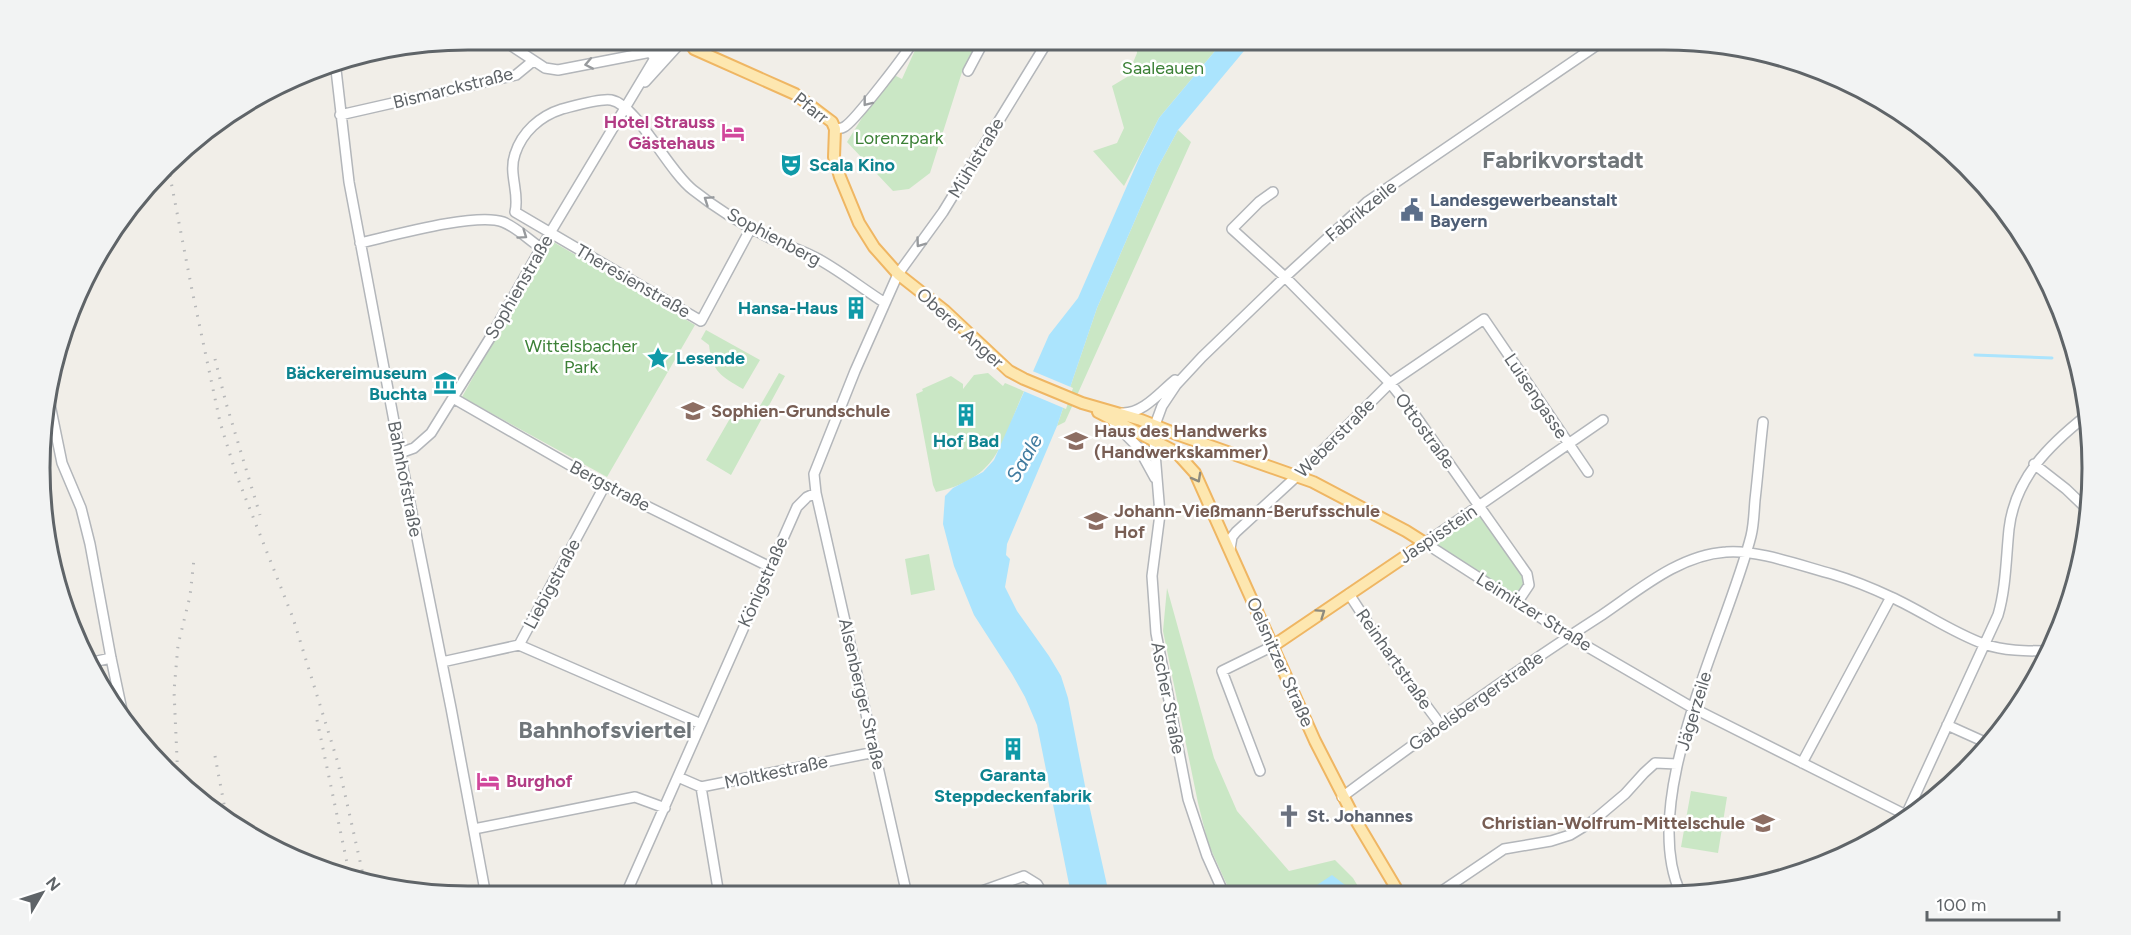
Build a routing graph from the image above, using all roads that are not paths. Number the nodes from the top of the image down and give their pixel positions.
1 (517, 50) edge
2 (650, 50) edge
3 (659, 50) edge
4 (676, 50) edge
5 (677, 50) edge
6 (705, 50) edge
7 (908, 50) edge
8 (977, 50) edge
9 (1042, 50) edge
10 (1590, 50) edge
11 (672, 52) junction
12 (653, 55) junction
13 (533, 61) junction
14 (336, 71) edge
15 (968, 71) dead end
16 (654, 72) junction
17 (625, 107) junction
18 (340, 116) junction
19 (835, 129) junction
20 (1273, 192) dead end
21 (515, 212) junction
22 (504, 222) junction
23 (751, 228) junction
24 (550, 233) junction
25 (360, 243) junction
26 (541, 248) junction
27 (898, 274) junction
28 (1285, 277) junction
29 (885, 303) junction
30 (1484, 319) joint
31 (1202, 357) junction
32 (1390, 383) junction
33 (453, 398) junction
34 (1077, 402) junction
35 (1119, 413) junction
36 (1105, 416) junction
37 (53, 417) edge
38 (1602, 420) dead end
39 (2079, 421) edge
40 (1762, 422) dead end
41 (1155, 425) junction
42 (1154, 441) junction
43 (1569, 443) junction
44 (400, 453) junction
45 (2034, 464) junction
46 (1588, 472) dead end
47 (1297, 476) junction
48 (605, 485) junction
49 (816, 493) junction
50 (1159, 495) junction
51 (2080, 503) edge
52 (1478, 507) junction
53 (1425, 543) junction
54 (1230, 549) junction
55 (1746, 553) junction
56 (770, 567) junction
57 (1349, 594) junction
58 (1891, 597) junction
59 (1518, 603) junction
60 (1569, 636) junction
61 (1985, 644) junction
62 (519, 645) junction
63 (1273, 646) junction
64 (2038, 651) edge
65 (111, 658) junction
66 (98, 661) edge
67 (442, 662) junction
68 (120, 700) edge
69 (1693, 708) junction
70 (701, 724) junction
71 (1440, 724) junction
72 (1947, 725) junction
73 (1981, 739) edge
74 (875, 752) junction
75 (1802, 763) junction
76 (1677, 764) junction
77 (1260, 771) dead end
78 (678, 777) junction
79 (701, 787) junction
80 (1342, 797) junction
81 (1911, 804) edge
82 (665, 807) junction
83 (1900, 812) edge
84 (474, 829) junction
85 (1678, 885) edge
86 (484, 886) edge
87 (630, 886) edge
88 (718, 886) edge
89 (905, 886) edge
90 (995, 886) edge
91 (1038, 886) edge
92 (1220, 886) edge
93 (1396, 886) edge
94 (1449, 886) edge

1 - 13 street
2 - 12 street
3 - 12 street, Sophienstraße
4 - 11 street, Sophienstraße
5 - 11 street
6 - 19 main road, Pfarr
7 -> 19 street
8 - 15 street
9 -> 27 street, Mühlstraße
10 - 28 street, Fabrikzeile
11 - 16 street, Sophienstraße
12 -> 13 street, Bismarckstraße
12 - 16 street
12 - 17 street, Sophienstraße
13 - 18 street, Bismarckstraße
14 - 18 street, Bahnhofstraße
16 - 17 street, Sophienstraße
17 - 21 street
23 -> 17 street, Sophienberg
17 - 24 street, Sophienstraße
18 - 25 street, Bahnhofstraße
19 - 27 main road, Pfarr
20 - 28 street, Ottostraße
21 - 22 street
21 - 24 street, Theresienstraße
22 - 25 street
22 -> 26 street
23 - 24 street, Theresienstraße
23 - 29 street, Sophienberg
24 - 26 street, Sophienstraße
25 - 44 street, Bahnhofstraße
26 - 33 street, Sophienstraße
27 - 29 street
27 - 34 main road, Oberer Anger
28 - 31 street, Fabrikzeile
28 - 32 street, Ottostraße
29 - 49 street
30 - 32 street, Weberstraße
30 - 43 street, Luisengasse
31 - 35 street
31 - 41 street, Fabrikzeile
32 - 47 street, Weberstraße
32 - 52 street, Ottostraße
33 - 44 street, Sophienstraße
33 - 48 street, Bergstraße
34 - 35 main road, Leimitzer Straße
34 - 36 main road, Oelsnitzer Straße
35 - 41 main road, Leimitzer Straße
36 - 42 main road, Oelsnitzer Straße
36 - 50 street, Ascher Straße
37 - 65 street
38 - 43 street, Jaspisstein
39 - 45 street
40 - 55 street, Jägerzeile
41 - 42 street, Ascher Straße
41 - 47 main road, Leimitzer Straße
42 - 50 street, Ascher Straße
42 -> 54 main road, Oelsnitzer Straße
43 - 46 street, Luisengasse
43 - 52 street, Jaspisstein
44 - 67 street, Bahnhofstraße
45 - 51 street
45 - 61 street
47 - 53 main road, Leimitzer Straße
47 - 54 street, Weberstraße
48 - 56 street, Bergstraße
48 - 62 street, Liebigstraße
49 - 56 street, Königstraße
49 - 74 street, Alsenberger Straße
50 - 92 street, Ascher Straße
52 - 53 street, Jaspisstein
52 - 59 street, Ottostraße
53 - 57 main road, Jaspisstein
53 - 59 street, Leimitzer Straße
54 - 63 main road, Oelsnitzer Straße
55 - 58 street, Gabelsbergerstraße
55 - 60 street, Gabelsbergerstraße
55 - 69 street, Jägerzeile
56 - 70 street, Königstraße
63 -> 57 main road, Jaspisstein
57 - 71 street, Reinhartstraße
58 - 61 street, Gabelsbergerstraße
58 - 75 street
59 - 60 street, Leimitzer Straße
60 - 69 street, Leimitzer Straße
60 - 71 street, Gabelsbergerstraße
61 - 64 street, Gabelsbergerstraße
61 - 72 street
62 - 67 street, Liebigstraße
62 - 70 street
63 - 77 street
63 - 80 main road, Oelsnitzer Straße
65 - 66 street
65 - 68 street
67 - 84 street, Bahnhofstraße
69 - 75 street, Leimitzer Straße
69 - 76 street, Jägerzeile
70 - 78 street, Königstraße
71 - 80 street, Gabelsbergerstraße
72 - 73 street
72 - 81 street
74 - 79 street, Moltkestraße
74 - 89 street, Alsenberger Straße
75 - 83 street, Leimitzer Straße
76 - 85 street
76 - 94 street, Jägerzeile
78 - 79 street, Moltkestraße
78 - 82 street, Königstraße
79 - 88 street
80 - 93 main road, Oelsnitzer Straße
82 - 84 street
82 - 87 street, Königstraße
84 - 86 street, Bahnhofstraße
90 - 91 street

